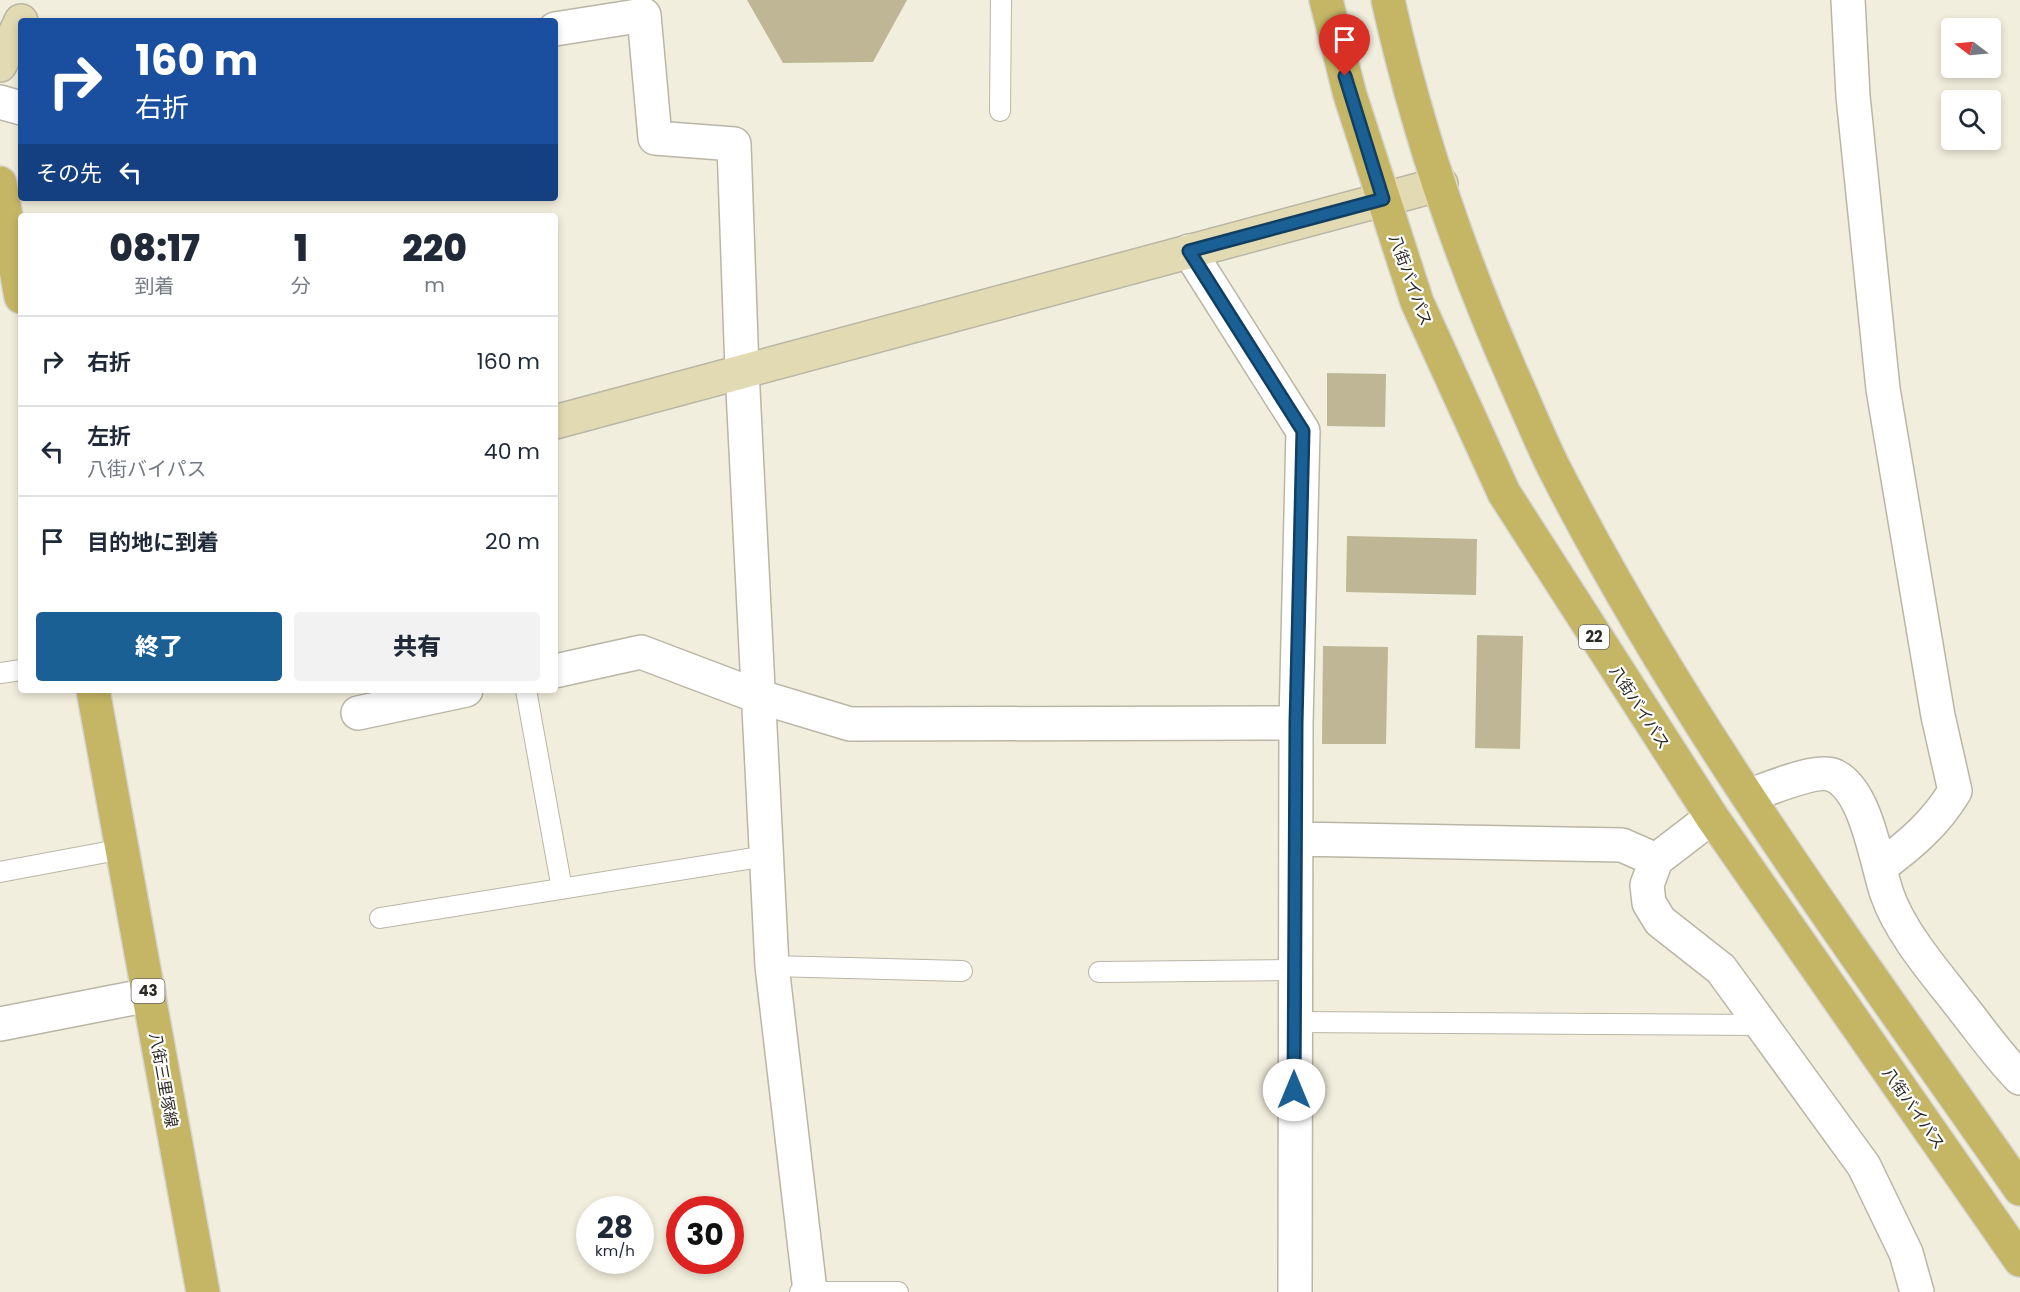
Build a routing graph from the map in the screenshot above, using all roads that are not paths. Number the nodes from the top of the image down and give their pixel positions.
1 (31, 0) edge
2 (1001, 0) edge
3 (1326, 0) edge
4 (1388, 0) edge
5 (1848, 0) edge
6 (22, 18) edge
7 (18, 27) edge
8 (558, 29) edge
9 (0, 65) edge
10 (0, 102) edge
11 (18, 107) edge
12 (1000, 111) dead end
13 (0, 183) edge
14 (1441, 184) junction
15 (1383, 199) junction
16 (1189, 251) junction
17 (18, 281) edge
18 (742, 370) junction
19 (558, 421) edge
20 (18, 670) edge
21 (558, 670) edge
22 (0, 673) edge
23 (94, 693) edge
24 (452, 693) edge
25 (527, 693) edge
26 (757, 696) junction
27 (358, 713) dead end
28 (1296, 723) junction
29 (1748, 796) junction
30 (1712, 817) junction
31 (1296, 839) junction
32 (123, 849) junction
33 (766, 856) junction
34 (1656, 860) junction
35 (1880, 867) junction
36 (0, 872) edge
37 (562, 889) junction
38 (380, 918) dead end
39 (772, 966) junction
40 (1295, 970) junction
41 (962, 971) dead end
42 (1100, 972) dead end
43 (149, 995) junction
44 (1294, 1022) junction
45 (0, 1024) edge
46 (1763, 1025) junction
47 (2020, 1078) edge
48 (2020, 1189) edge
49 (2020, 1260) edge
50 (203, 1292) edge
51 (805, 1292) edge
52 (898, 1292) edge
53 (1295, 1292) edge
54 (1917, 1292) edge

1 - 6 street
2 - 12 lane
3 - 15 main road, 八街バイパス / 22
4 - 14 main road
5 - 35 street
7 - 9 street
8 - 18 street
10 - 11 street
13 - 17 main road
14 - 15 street
14 - 29 main road
15 - 16 street
15 - 30 main road, 八街バイパス / 22
16 - 18 street
16 - 28 street
18 - 19 street
18 - 26 street
20 - 22 lane
21 - 26 street
23 - 32 main road, 八街三里塚線 / 43
24 - 27 street
25 - 37 lane
26 - 28 street
26 - 33 street
28 - 31 street
29 - 35 street
29 - 48 main road
30 - 34 street
30 - 49 main road, 八街バイパス / 22
31 - 34 street
31 - 40 street
32 - 36 lane
32 - 43 main road, 八街三里塚線 / 43
33 - 37 lane
33 - 39 street
34 - 46 street
35 - 47 street
37 - 38 lane
39 - 41 lane
39 - 51 street
40 - 42 lane
40 - 44 street
43 - 45 street
43 - 50 main road, 八街三里塚線 / 43
44 - 46 lane
44 - 53 street
46 - 54 street
51 - 52 lane

